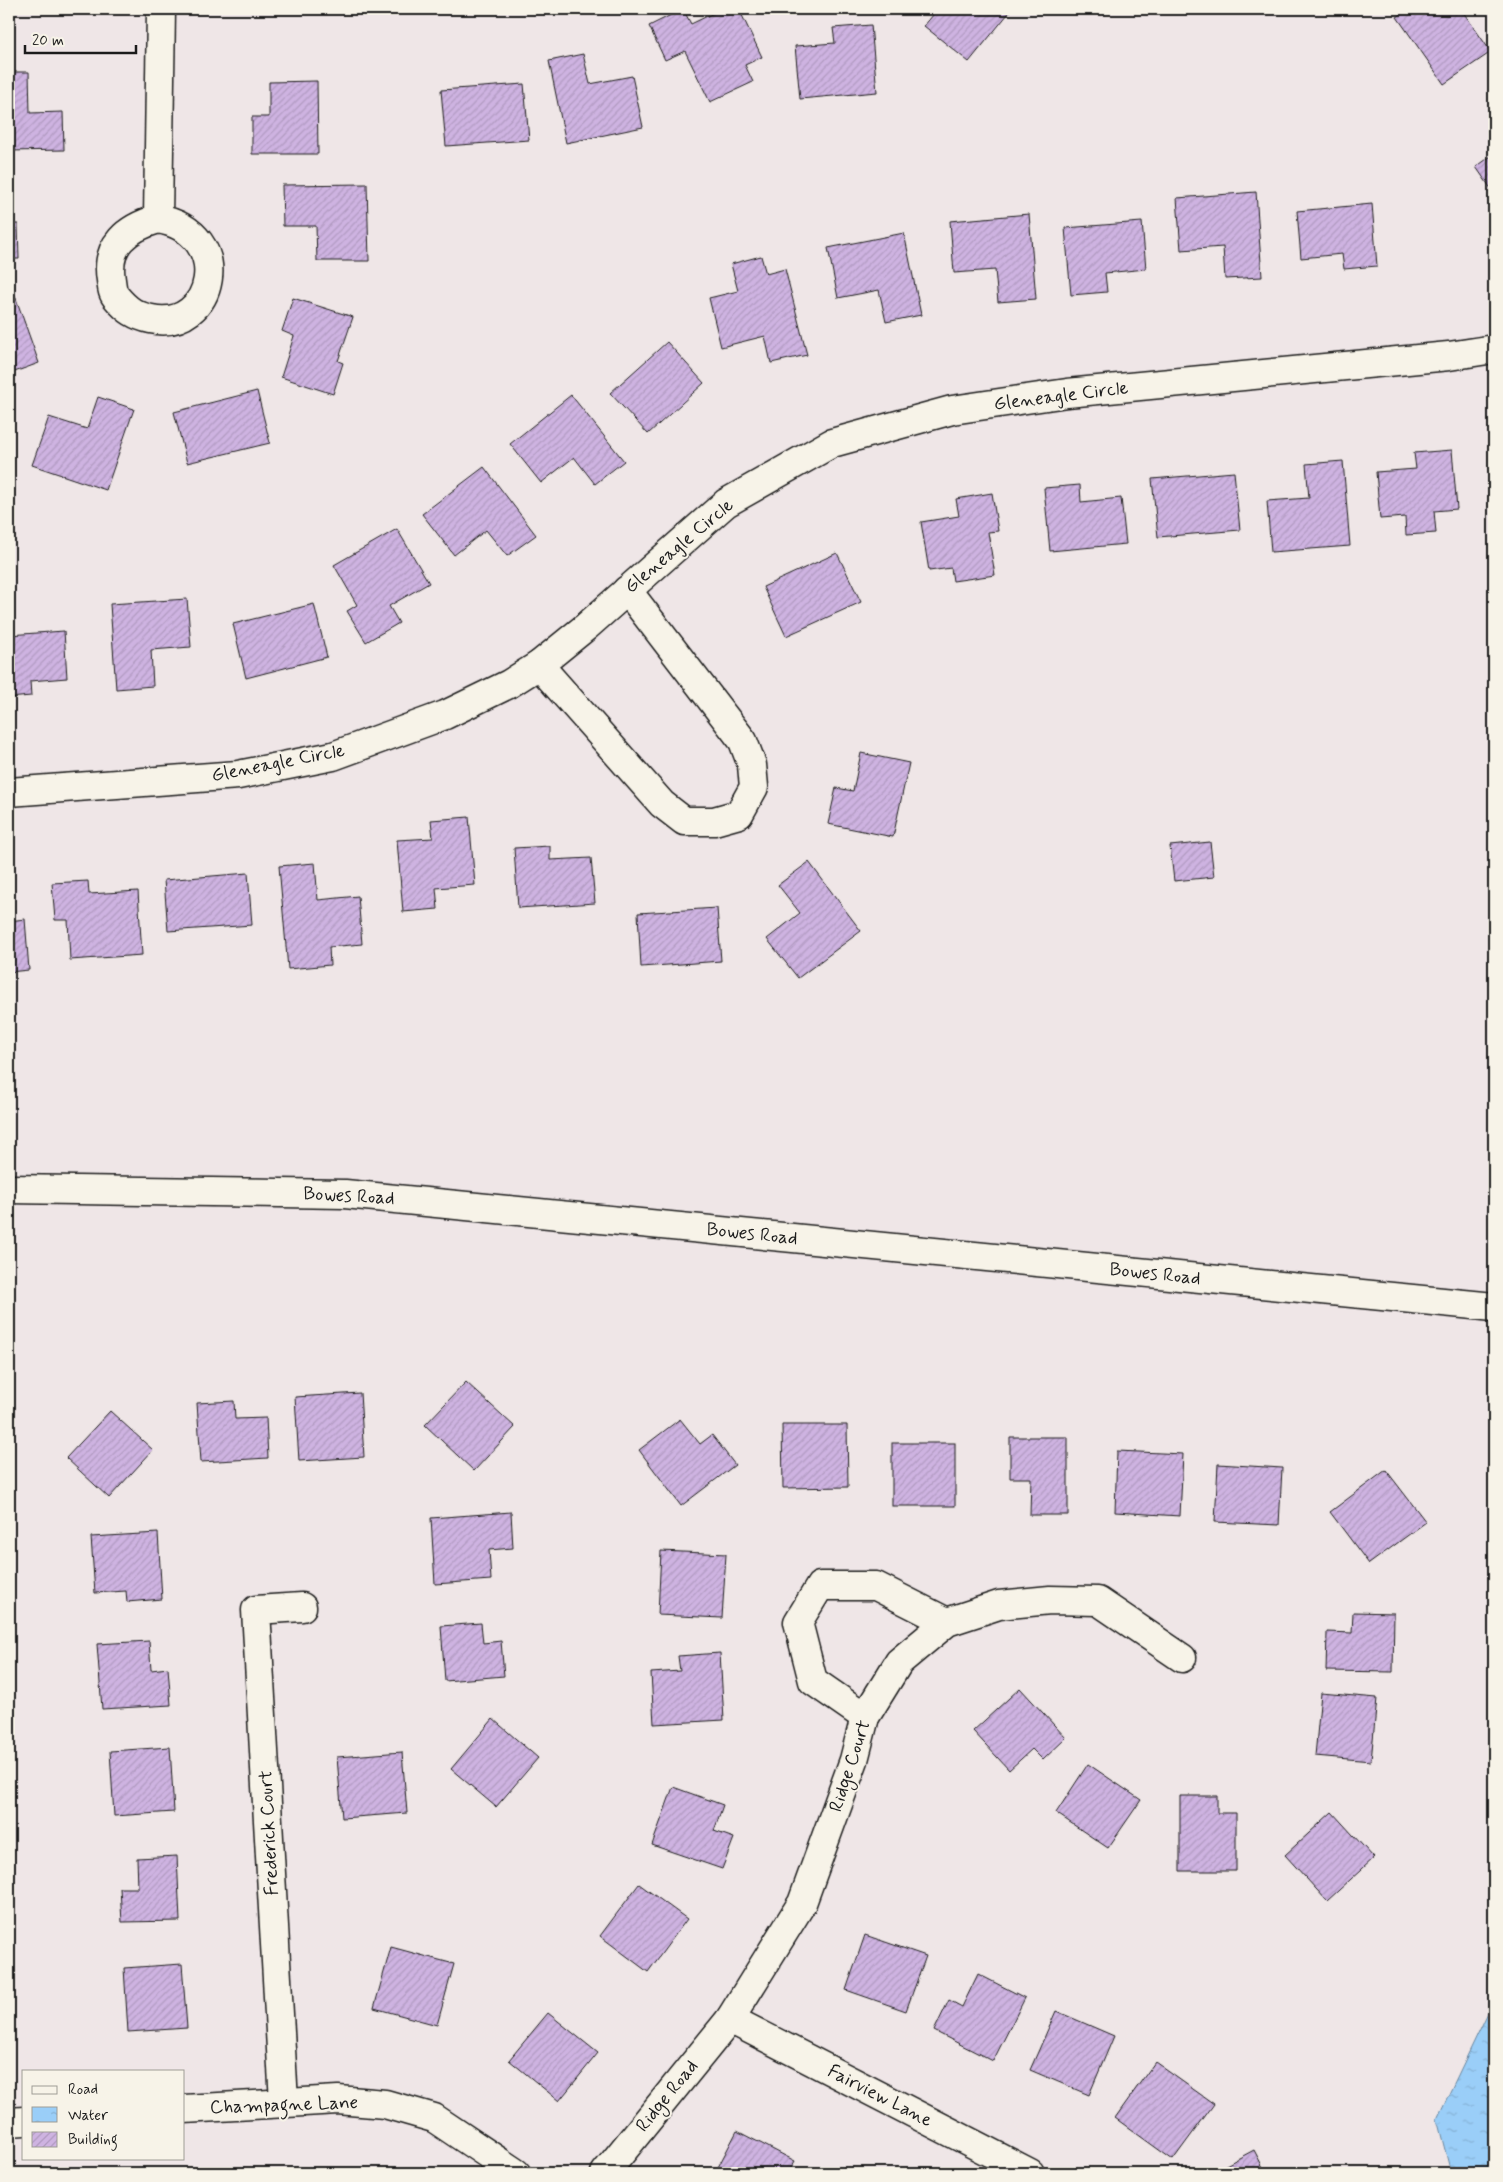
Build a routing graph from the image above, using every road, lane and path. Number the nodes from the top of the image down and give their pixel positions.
1 (161, 9) edge
2 (158, 219) dead end
3 (1494, 349) edge
4 (627, 590) junction
5 (539, 665) junction
6 (9, 792) edge
7 (9, 1189) edge
8 (1494, 1307) edge
9 (302, 1607) dead end
10 (947, 1622) junction
11 (1182, 1658) dead end
12 (865, 1717) junction
13 (730, 2019) junction
14 (284, 2102) junction
15 (185, 2109) edge
16 (22, 2121) edge
17 (9, 2122) edge
18 (516, 2173) edge
19 (605, 2173) edge
20 (1030, 2173) edge

1 - 2 street
3 - 4 street, Gleneagle Circle
4 - 5 street, Gleneagle Circle
4 - 5 street
5 - 6 street, Gleneagle Circle
7 - 8 street, Bowes Road
9 - 14 street, Frederick Court
10 - 11 street, Ridge Court
10 - 12 street, Ridge Court
10 - 12 street
12 - 13 street, Ridge Court
13 - 19 street, Ridge Road
13 - 20 street, Fairview Lane
14 - 15 street, Champagne Lane
14 - 18 street, Champagne Lane
16 - 17 street

